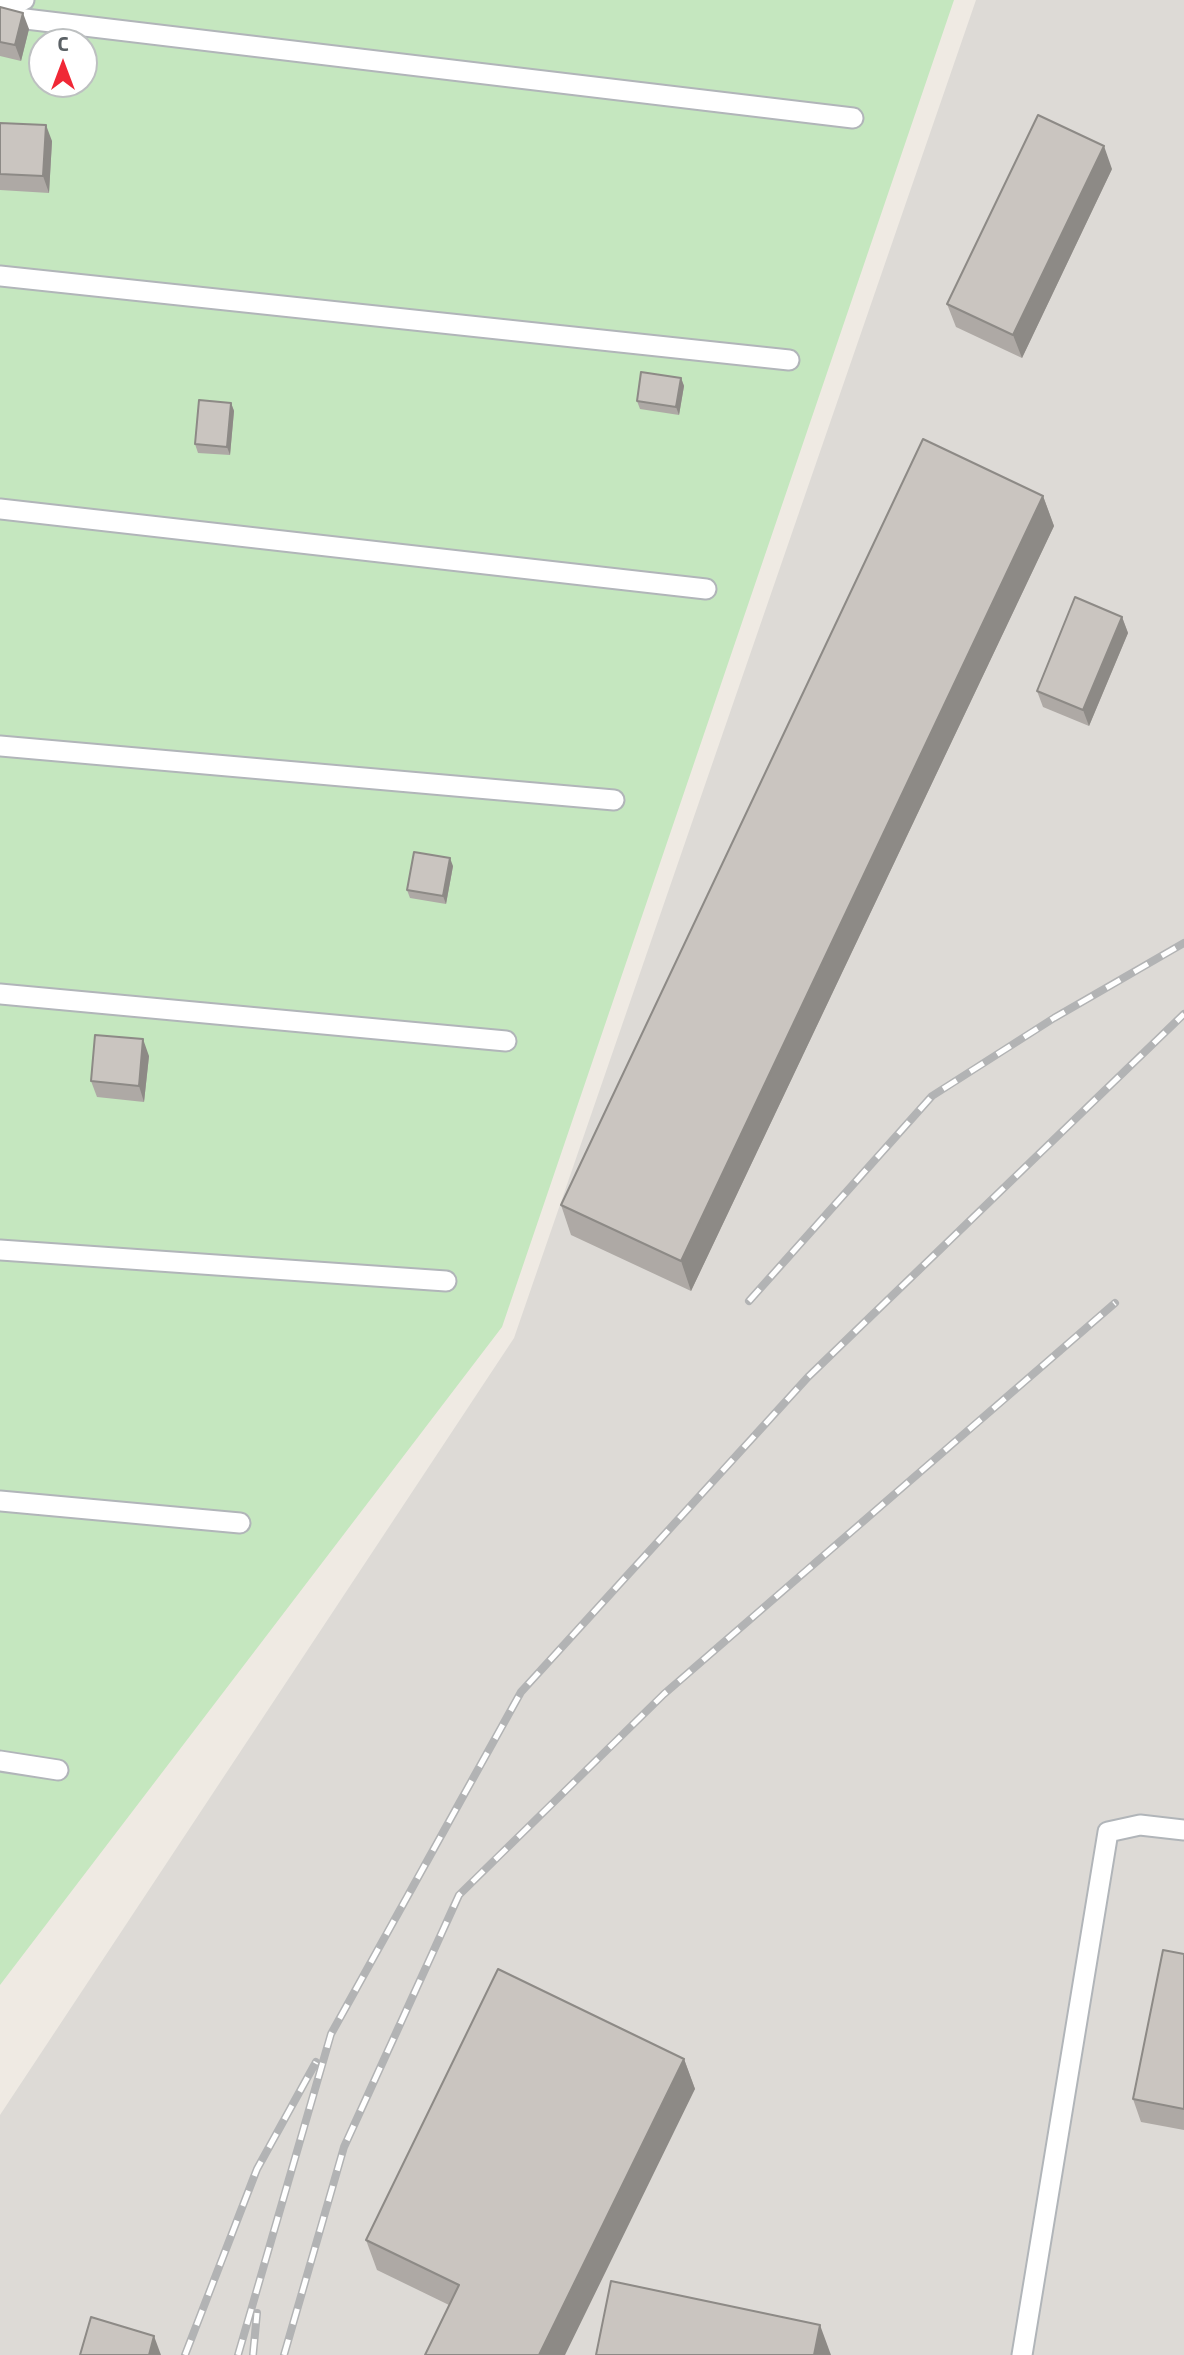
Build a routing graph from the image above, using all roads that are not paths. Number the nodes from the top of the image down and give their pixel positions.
1 (24, 0) edge
2 (0, 7) edge
3 (0, 16) edge
4 (853, 118) dead end
5 (0, 276) edge
6 (789, 360) dead end
7 (0, 509) edge
8 (706, 589) dead end
9 (0, 746) edge
10 (614, 800) dead end
11 (0, 994) edge
12 (506, 1041) dead end
13 (0, 1250) edge
14 (446, 1281) dead end
15 (0, 1501) edge
16 (240, 1523) dead end
17 (0, 1761) edge
18 (58, 1770) dead end
19 (1184, 1830) edge
20 (1022, 2355) edge

1 - 2 lane
3 - 4 lane
5 - 6 lane
7 - 8 lane
9 - 10 lane
11 - 12 lane
13 - 14 lane
15 - 16 lane
17 - 18 lane
19 - 20 lane

